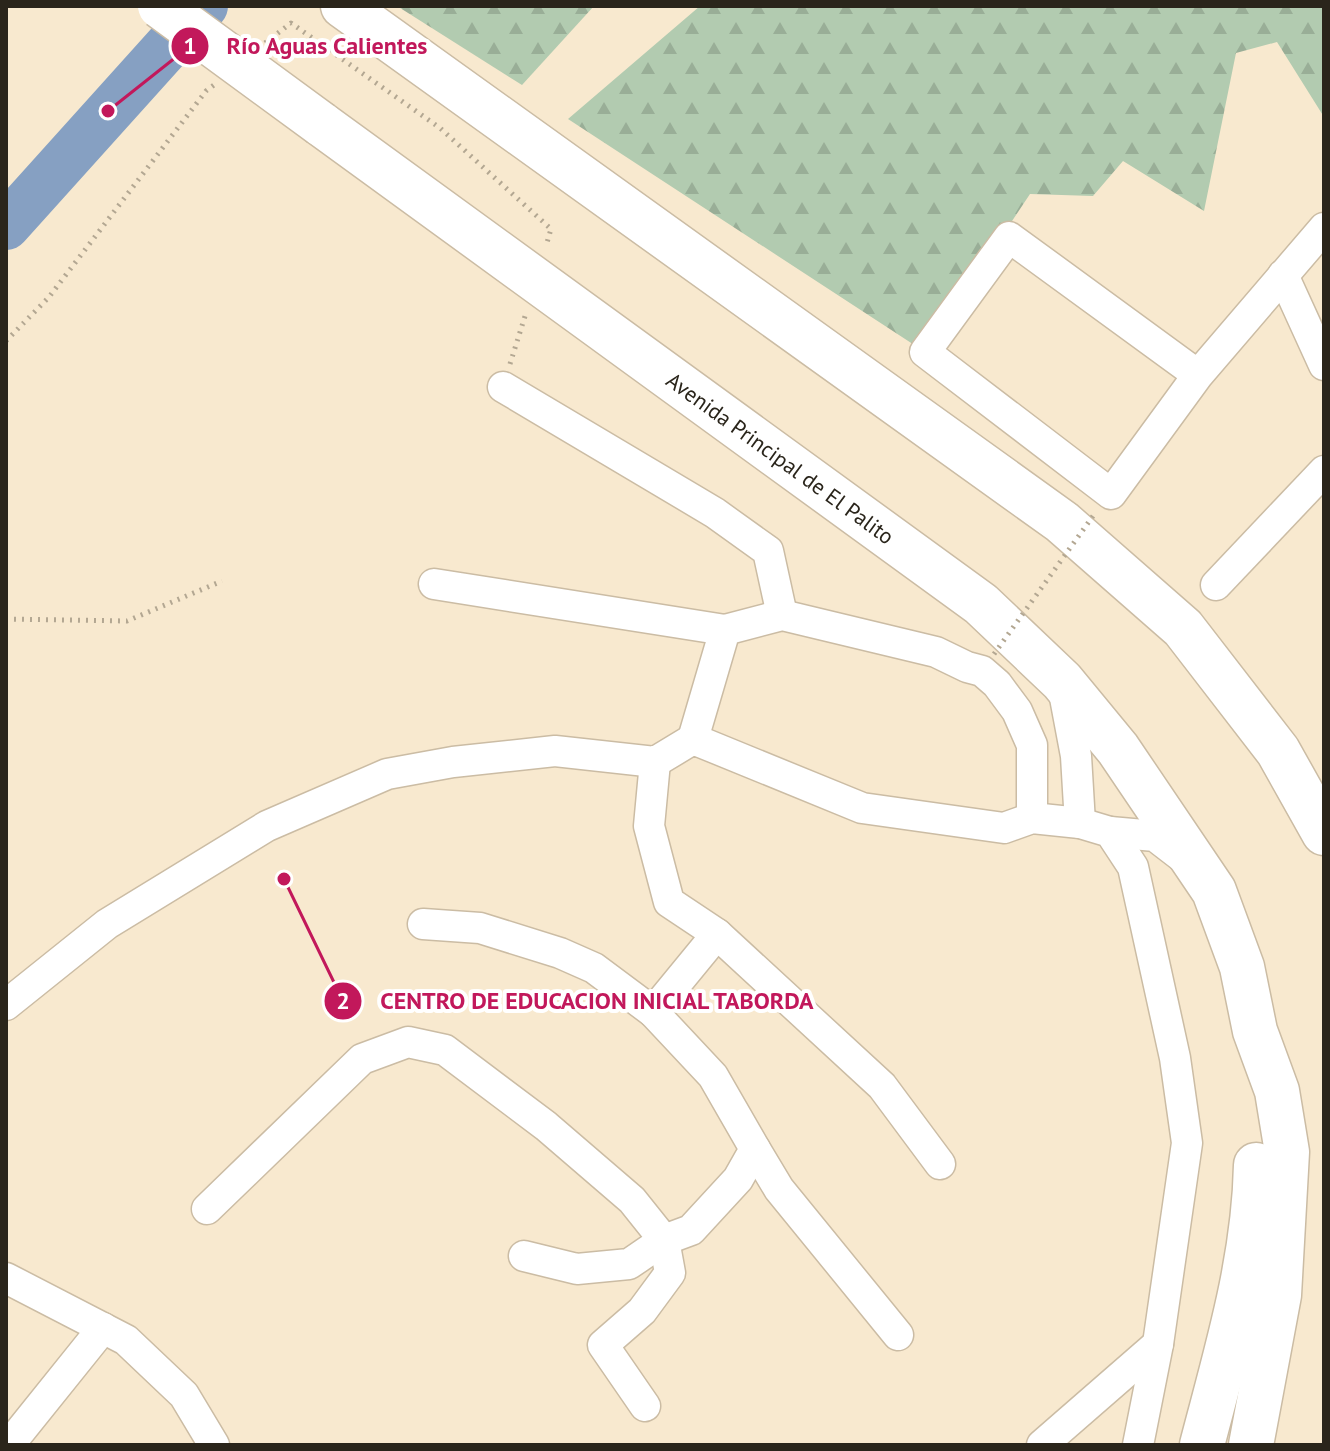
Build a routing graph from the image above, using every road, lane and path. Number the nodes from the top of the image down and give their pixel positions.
1 (160, 6) edge
2 (343, 6) edge
3 (254, 52) dead end
4 (218, 81) dead end
5 (1324, 228) edge
6 (1283, 275) junction
7 (535, 281) junction
8 (6, 341) edge
9 (1324, 365) edge
10 (1198, 375) junction
11 (503, 387) joint
12 (1324, 471) edge
13 (1093, 516) dead end
14 (222, 581) dead end
15 (434, 584) dead end
16 (1216, 585) dead end
17 (782, 615) junction
18 (6, 619) edge
19 (725, 630) junction
20 (994, 654) dead end
21 (1062, 681) junction
22 (693, 739) junction
23 (655, 762) junction
24 (1032, 818) junction
25 (1080, 823) junction
26 (1110, 832) junction
27 (1324, 833) edge
28 (1202, 872) junction
29 (423, 924) dead end
30 (717, 934) junction
31 (6, 1005) edge
32 (653, 1012) junction
33 (1255, 1031) junction
34 (755, 1149) junction
35 (940, 1164) dead end
36 (207, 1209) dead end
37 (664, 1240) junction
38 (524, 1256) dead end
39 (6, 1278) edge
40 (103, 1328) junction
41 (898, 1335) dead end
42 (1158, 1344) junction
43 (645, 1406) dead end
44 (9, 1445) edge
45 (214, 1445) edge
46 (1042, 1445) edge
47 (1138, 1445) edge
48 (1202, 1445) edge
49 (1251, 1445) edge

1 - 7 highway, Avenida Principal de El Palito, bridge
2 - 27 highway
3 - 7 path
4 - 8 path
5 - 6 street
6 - 9 street
6 - 10 street
7 - 11 path
7 - 21 highway, Avenida Principal de El Palito
10 - 10 street
11 - 17 street
12 - 16 street
13 - 20 path, bridge
14 - 18 path
15 - 19 street
17 - 19 street
17 - 24 street
19 - 22 street
21 - 25 street
21 - 28 highway, Avenida Principal de El Palito
22 - 23 street
22 - 24 street
23 - 30 street
23 - 31 street
24 - 25 street
25 - 26 street
26 - 28 street
26 - 42 street
28 - 33 highway, Avenida Principal de El Palito
29 - 32 street
30 - 32 street
30 - 35 street
32 - 34 street
33 - 48 highway
33 - 49 highway
34 - 37 street
34 - 41 street
36 - 37 street
37 - 38 street
37 - 43 street
39 - 40 street
40 - 44 street
40 - 45 street
42 - 46 street
42 - 47 street

